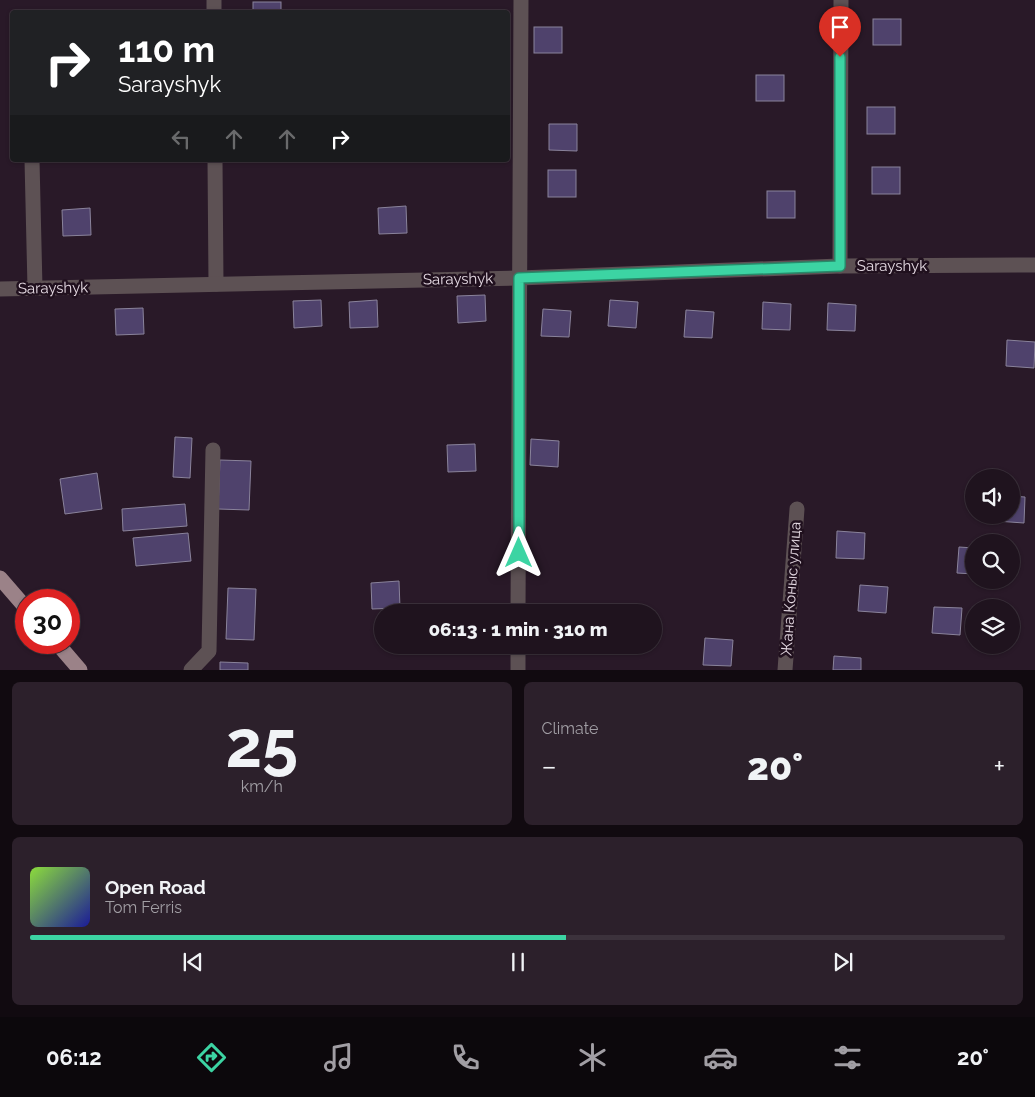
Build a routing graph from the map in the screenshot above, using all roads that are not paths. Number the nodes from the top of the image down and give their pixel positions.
1 (520, 0) edge
2 (841, 0) edge
3 (32, 162) edge
4 (215, 162) edge
5 (1035, 265) edge
6 (840, 266) junction
7 (519, 278) junction
8 (216, 284) junction
9 (34, 288) junction
10 (0, 289) edge
11 (213, 450) dead end
12 (797, 509) dead end
13 (0, 578) edge
14 (15, 595) edge
15 (518, 604) edge
16 (66, 654) edge
17 (518, 654) edge
18 (80, 670) edge
19 (191, 670) edge
20 (518, 670) edge
21 (785, 670) edge

1 - 7 street
2 - 6 street
3 - 9 street
4 - 8 street
5 - 6 street, Sarayshyk
6 - 7 street, Sarayshyk
7 - 8 street, Sarayshyk
7 - 15 street
8 - 9 street, Sarayshyk
9 - 10 street, Sarayshyk
11 - 19 street
12 - 21 street, Жана Коныс улица
13 - 14 main road
16 - 18 main road
17 - 20 street

